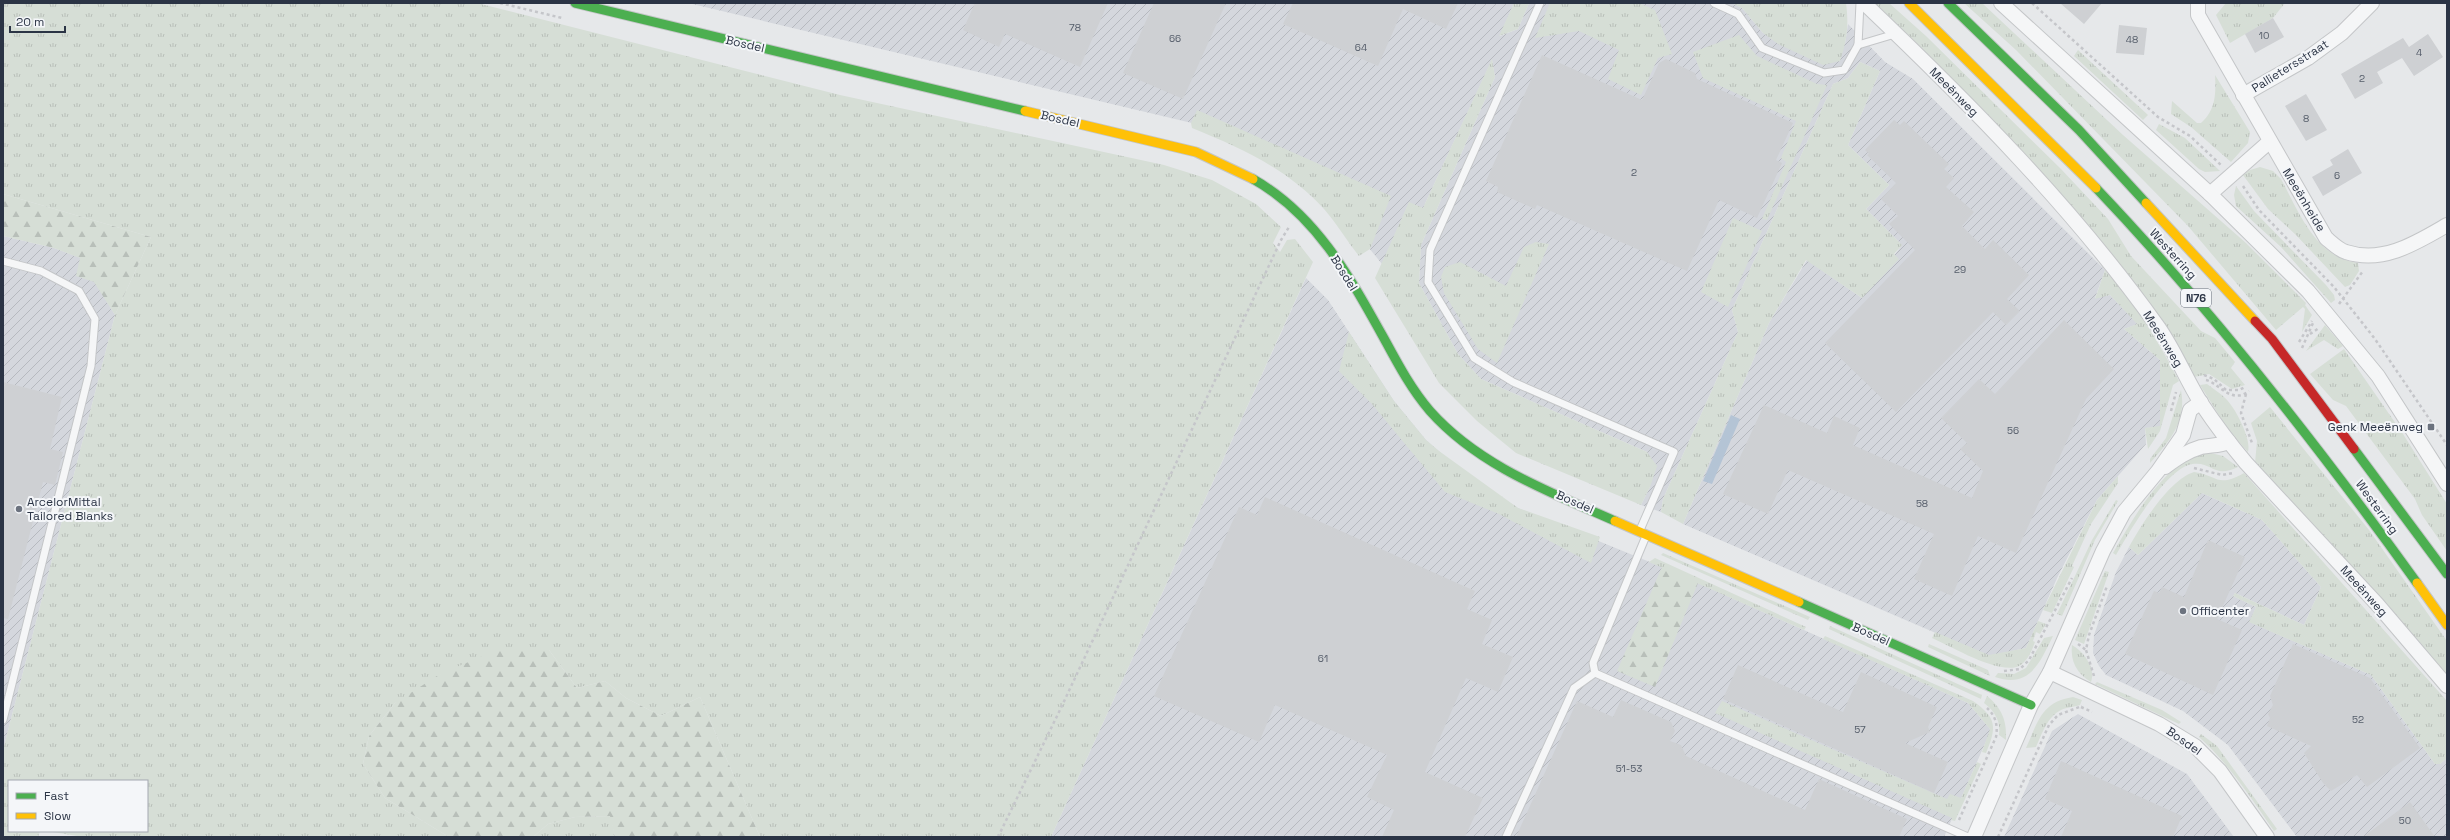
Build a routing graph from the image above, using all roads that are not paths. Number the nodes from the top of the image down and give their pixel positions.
1 (575, 3) edge
2 (1540, 3) edge
3 (1714, 3) edge
4 (1860, 3) edge
5 (1864, 3) edge
6 (1908, 3) edge
7 (1948, 3) edge
8 (2001, 3) edge
9 (2198, 3) edge
10 (2372, 3) edge
11 (1896, 34) junction
12 (1858, 46) junction
13 (2243, 96) junction
14 (2269, 142) junction
15 (2210, 194) junction
16 (2447, 225) edge
17 (3, 262) edge
18 (2201, 402) junction
19 (2229, 442) junction
20 (2158, 471) junction
21 (2447, 484) edge
22 (1644, 532) junction
23 (2447, 574) edge
24 (2447, 625) edge
25 (2050, 672) junction
26 (1595, 673) junction
27 (2447, 686) edge
28 (2031, 705) junction
29 (3, 720) edge
30 (1506, 837) edge
31 (1968, 837) edge
32 (1974, 837) edge
33 (2267, 837) edge

1 - 22 main road, Bosdel
2 - 22 lane
3 - 12 lane
4 - 12 lane
5 - 11 street, Meeënweg
6 - 24 main road, Westerring / N76
7 - 23 main road, Westerring / N76
8 - 15 street
9 - 13 street, Meeënheide
10 - 13 street, Pallietersstraat
11 - 12 lane
11 - 18 street, Meeënweg
13 - 14 street, Meeënheide
14 - 15 street
14 - 16 street, Meeënheide
15 - 21 street
17 - 29 lane
18 - 19 street, Meeënweg
18 - 20 street
19 - 20 street
19 - 27 street, Meeënweg
20 - 25 street
22 - 26 lane
22 - 28 main road, Bosdel
25 - 28 street
25 - 33 street, Bosdel
26 - 30 lane
26 - 31 lane
28 - 32 street

